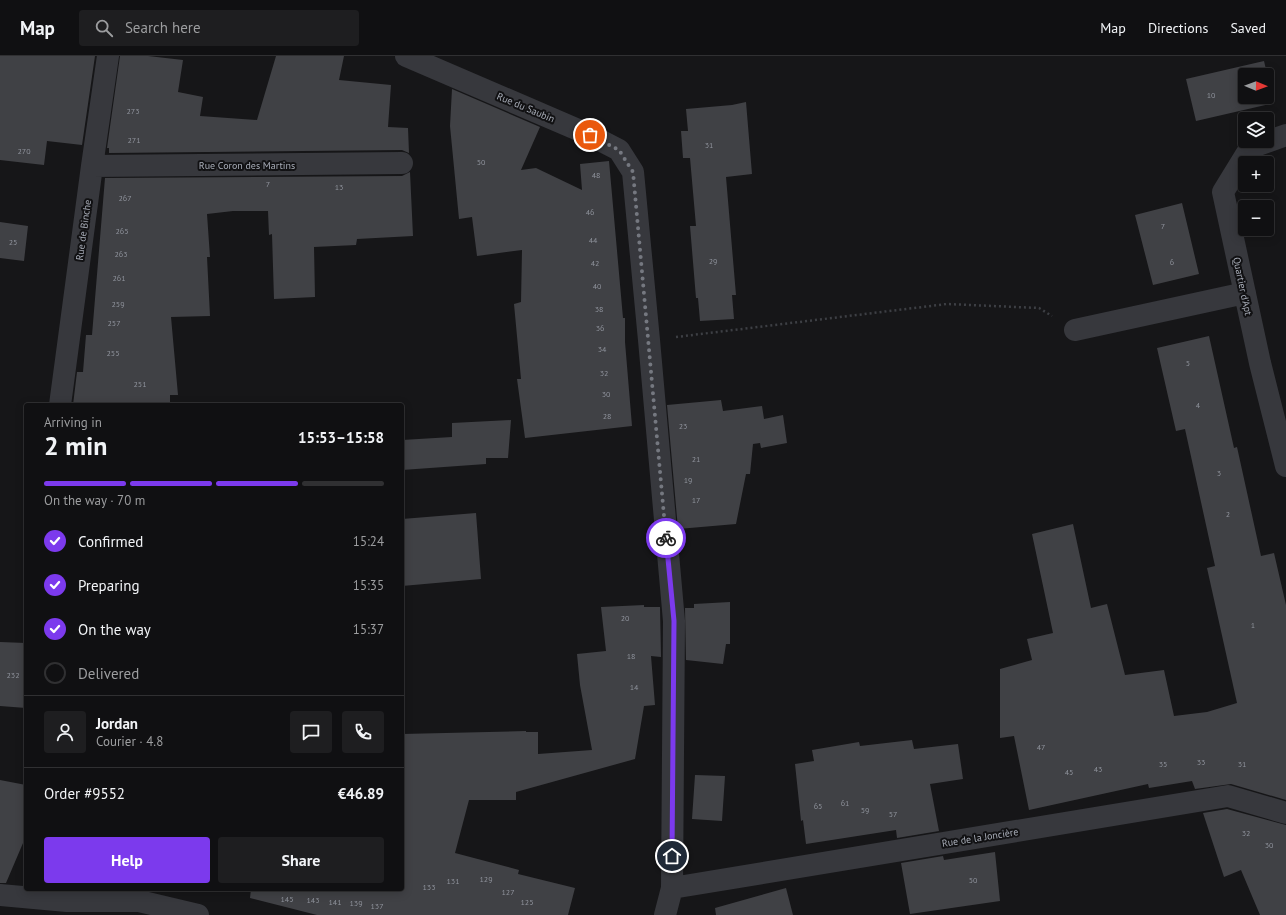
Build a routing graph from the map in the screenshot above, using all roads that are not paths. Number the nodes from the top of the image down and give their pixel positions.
1 (108, 56) edge
2 (406, 56) edge
3 (1286, 134) edge
4 (402, 163) dead end
5 (92, 166) junction
6 (1245, 293) junction
7 (1075, 330) road end
8 (60, 403) edge
9 (1286, 466) edge
10 (1286, 813) edge
11 (672, 888) junction
12 (0, 895) edge
13 (67, 895) edge
14 (198, 915) edge
15 (665, 915) edge

1 - 5 street, Rue de Binche
2 - 11 street, Rue du Saubin
3 - 6 street, Quartier d'Apt
4 - 5 street, Rue Coron des Martins
5 - 8 street, Rue de Binche
6 - 7 street
6 - 9 street, Quartier d'Apt
10 - 11 street, Rue de la Joncière
11 - 15 street, Rue du Saubin
12 - 13 street
13 - 14 street

